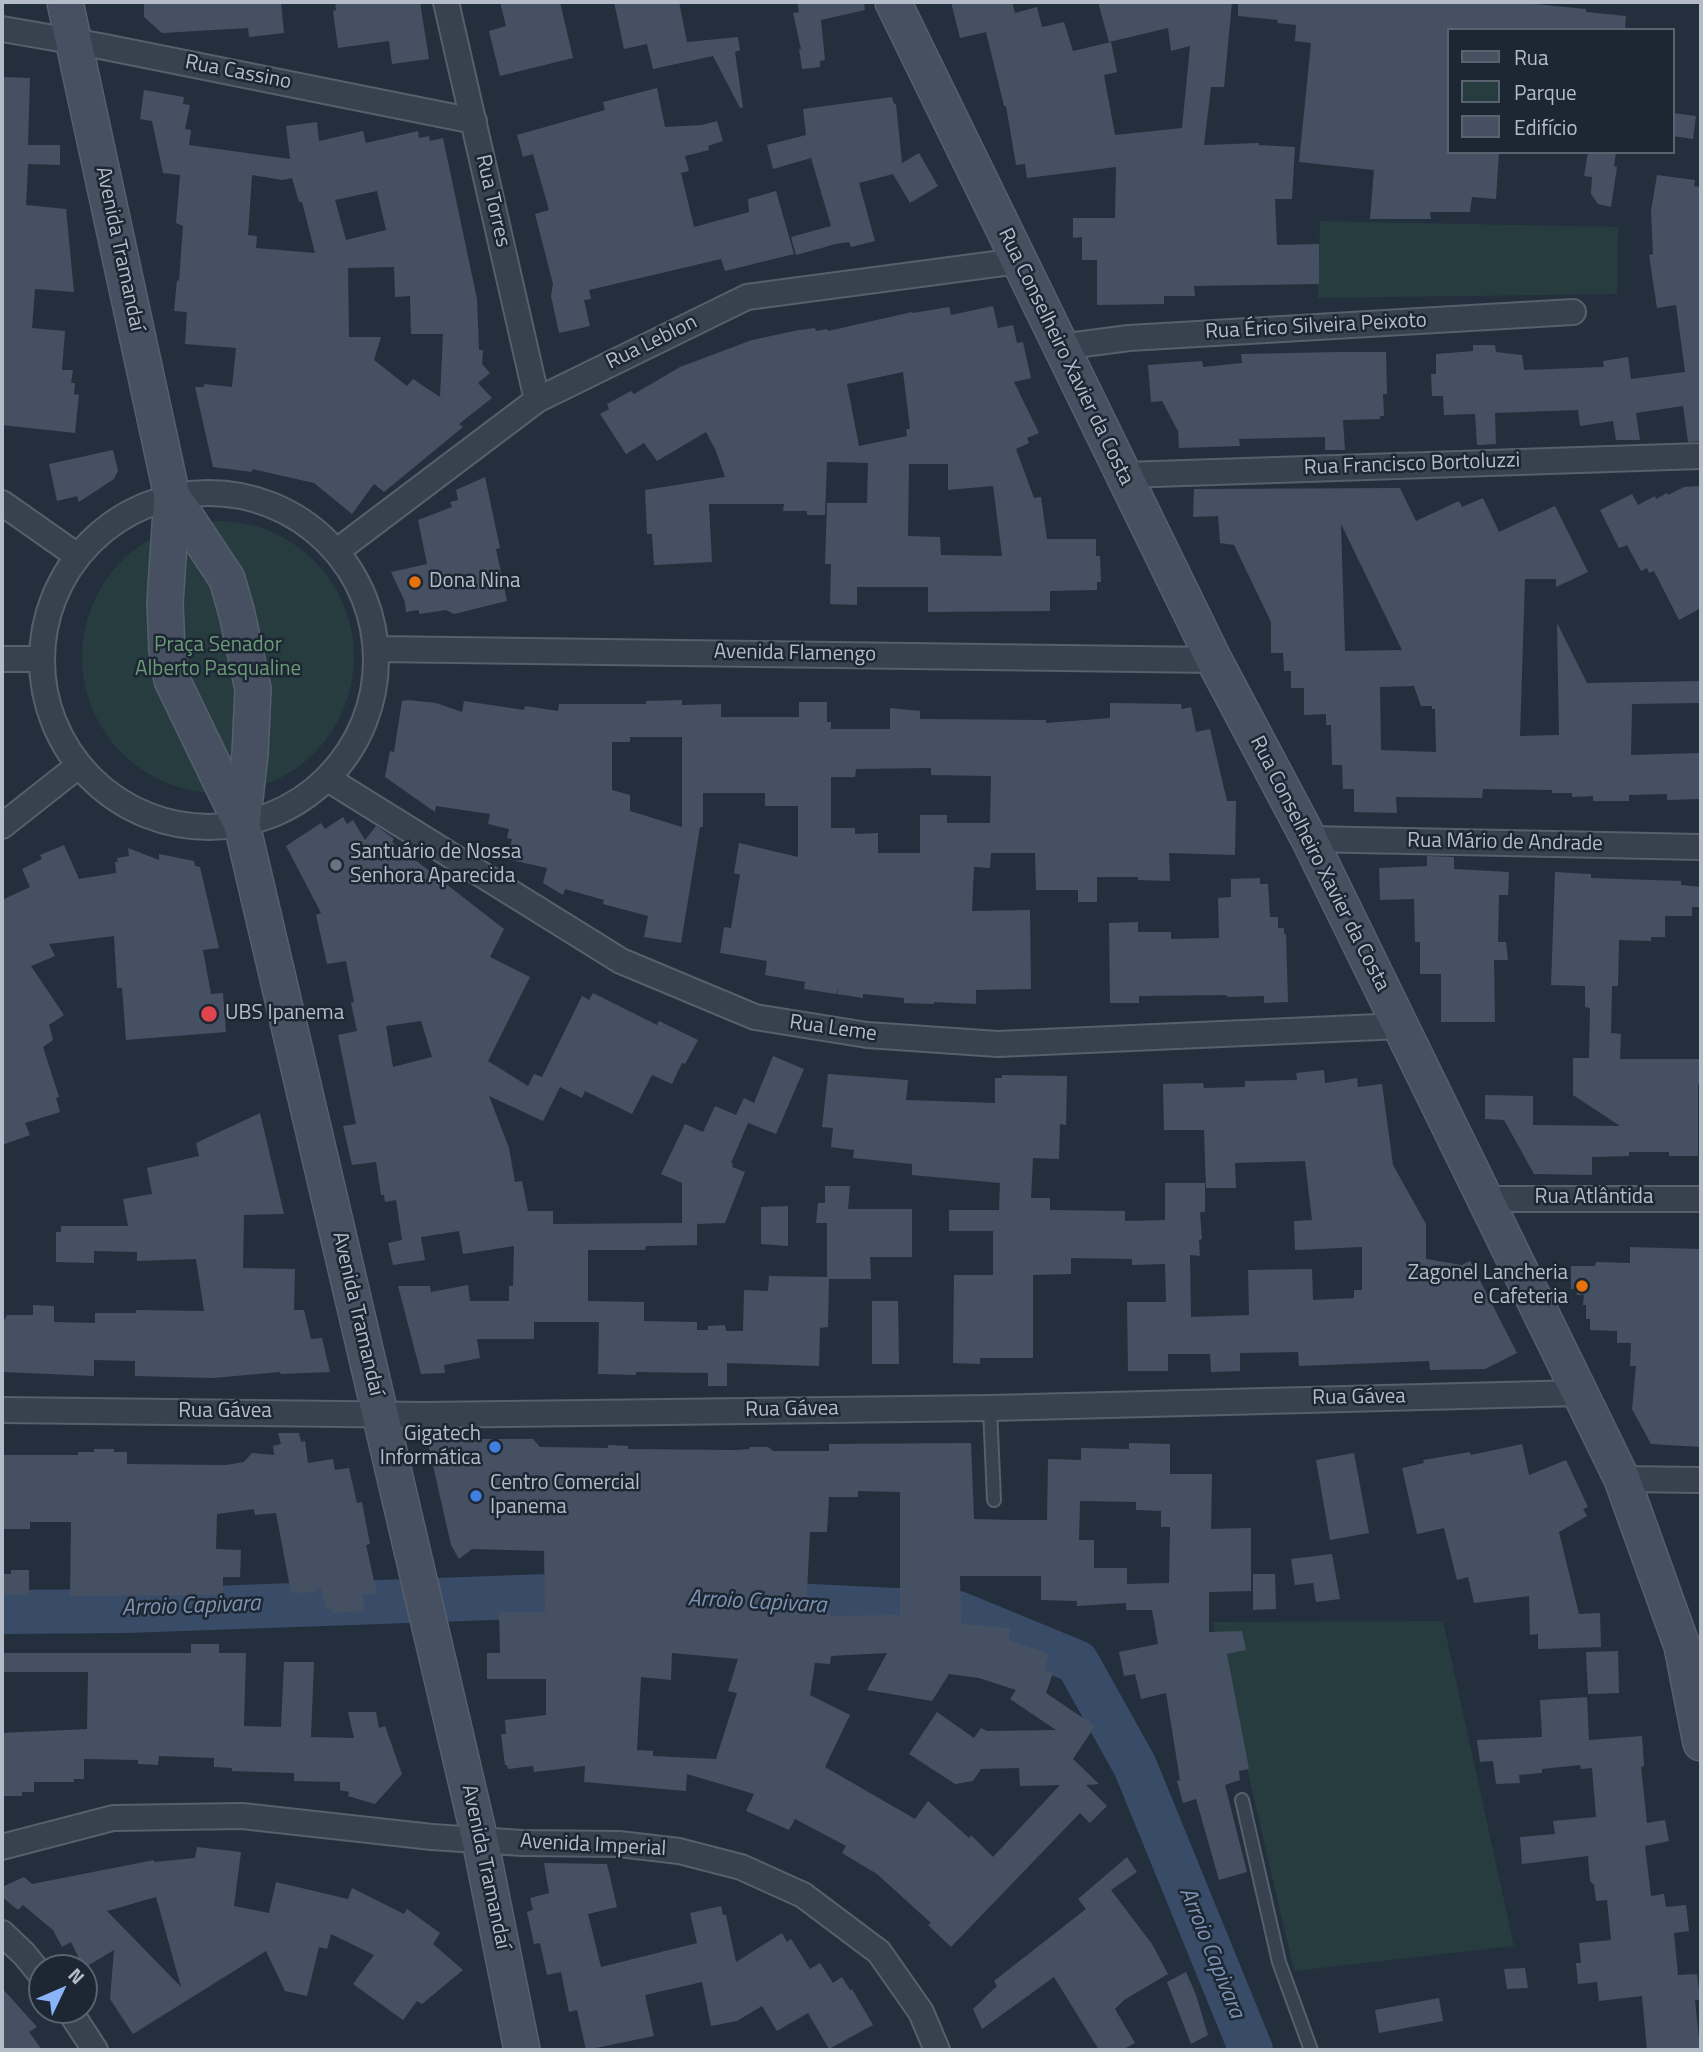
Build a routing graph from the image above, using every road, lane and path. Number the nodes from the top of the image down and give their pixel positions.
1 (65, 2) edge
2 (446, 2) edge
3 (893, 2) edge
4 (2, 29) edge
5 (74, 41) junction
6 (474, 121) junction
7 (1018, 261) junction
8 (1573, 312) dead end
9 (1060, 347) junction
10 (537, 400) junction
11 (1701, 456) edge
12 (1124, 475) junction
13 (172, 495) junction
14 (2, 503) edge
15 (337, 551) junction
16 (76, 555) junction
17 (217, 562) junction
18 (167, 574) junction
19 (376, 649) junction
20 (2, 659) edge
21 (41, 659) junction
22 (1214, 660) junction
23 (250, 754) junction
24 (207, 755) junction
25 (78, 766) junction
26 (328, 779) junction
27 (242, 825) junction
28 (2, 826) edge
29 (1309, 839) junction
30 (1701, 847) edge
31 (1401, 1026) junction
32 (1487, 1199) junction
33 (1701, 1199) edge
34 (1581, 1392) junction
35 (990, 1408) junction
36 (2, 1410) edge
37 (381, 1414) junction
38 (1622, 1479) junction
39 (1701, 1480) edge
40 (994, 1500) dead end
41 (1701, 1743) edge
42 (1242, 1800) dead end
43 (480, 1840) junction
44 (2, 1847) edge
45 (2, 1933) edge
46 (28, 1959) edge
47 (78, 2024) edge
48 (95, 2050) edge
49 (523, 2050) edge
50 (937, 2050) edge
51 (1311, 2050) edge

1 - 5 main road, Avenida Tramandaí
2 - 6 street, Rua Torres
3 - 7 main road, Rua Conselheiro Xavier da Costa
4 - 5 street, Rua Cassino
5 - 6 street, Rua Cassino
5 - 13 main road, Avenida Tramandaí
6 - 10 street, Rua Torres
7 - 9 main road, Rua Conselheiro Xavier da Costa
7 - 10 street, Rua Leblon
8 - 9 street, Rua Érico Silveira Peixoto
9 - 12 main road, Rua Conselheiro Xavier da Costa
10 - 15 street, Rua Leblon
11 - 12 street, Rua Francisco Bortoluzzi
12 - 22 main road, Rua Conselheiro Xavier da Costa
13 - 15 street
13 - 16 street
13 - 17 main road, Avenida Tramandaí
13 - 18 main road, Avenida Tramandaí
14 - 16 street
15 - 19 street
16 - 21 street
17 - 18 main road
17 - 23 main road, Avenida Tramandaí
18 - 24 main road, Avenida Tramandaí
19 - 22 street, Avenida Flamengo
19 - 26 street
20 - 21 street
21 - 25 street
22 - 29 main road, Rua Conselheiro Xavier da Costa
23 - 24 main road
23 - 27 main road, Avenida Tramandaí
24 - 27 main road, Avenida Tramandaí
25 - 27 street
25 - 28 street
26 - 27 street
26 - 31 street, Rua Leme
27 - 37 main road, Avenida Tramandaí
29 - 30 street, Rua Mário de Andrade
29 - 31 main road, Rua Conselheiro Xavier da Costa
31 - 32 main road, Rua Conselheiro Xavier da Costa
32 - 33 street, Rua Atlântida
32 - 34 main road, Rua Conselheiro Xavier da Costa
34 - 35 street, Rua Gávea
34 - 38 main road, Rua Conselheiro Xavier da Costa
35 - 37 street, Rua Gávea
35 - 40 lane
36 - 37 street, Rua Gávea
37 - 43 main road, Avenida Tramandaí
38 - 39 street
38 - 41 main road, Rua Conselheiro Xavier da Costa
42 - 51 lane
43 - 44 street, Avenida Imperial
43 - 49 main road, Avenida Tramandaí
43 - 50 street, Avenida Imperial
45 - 46 street
47 - 48 street

